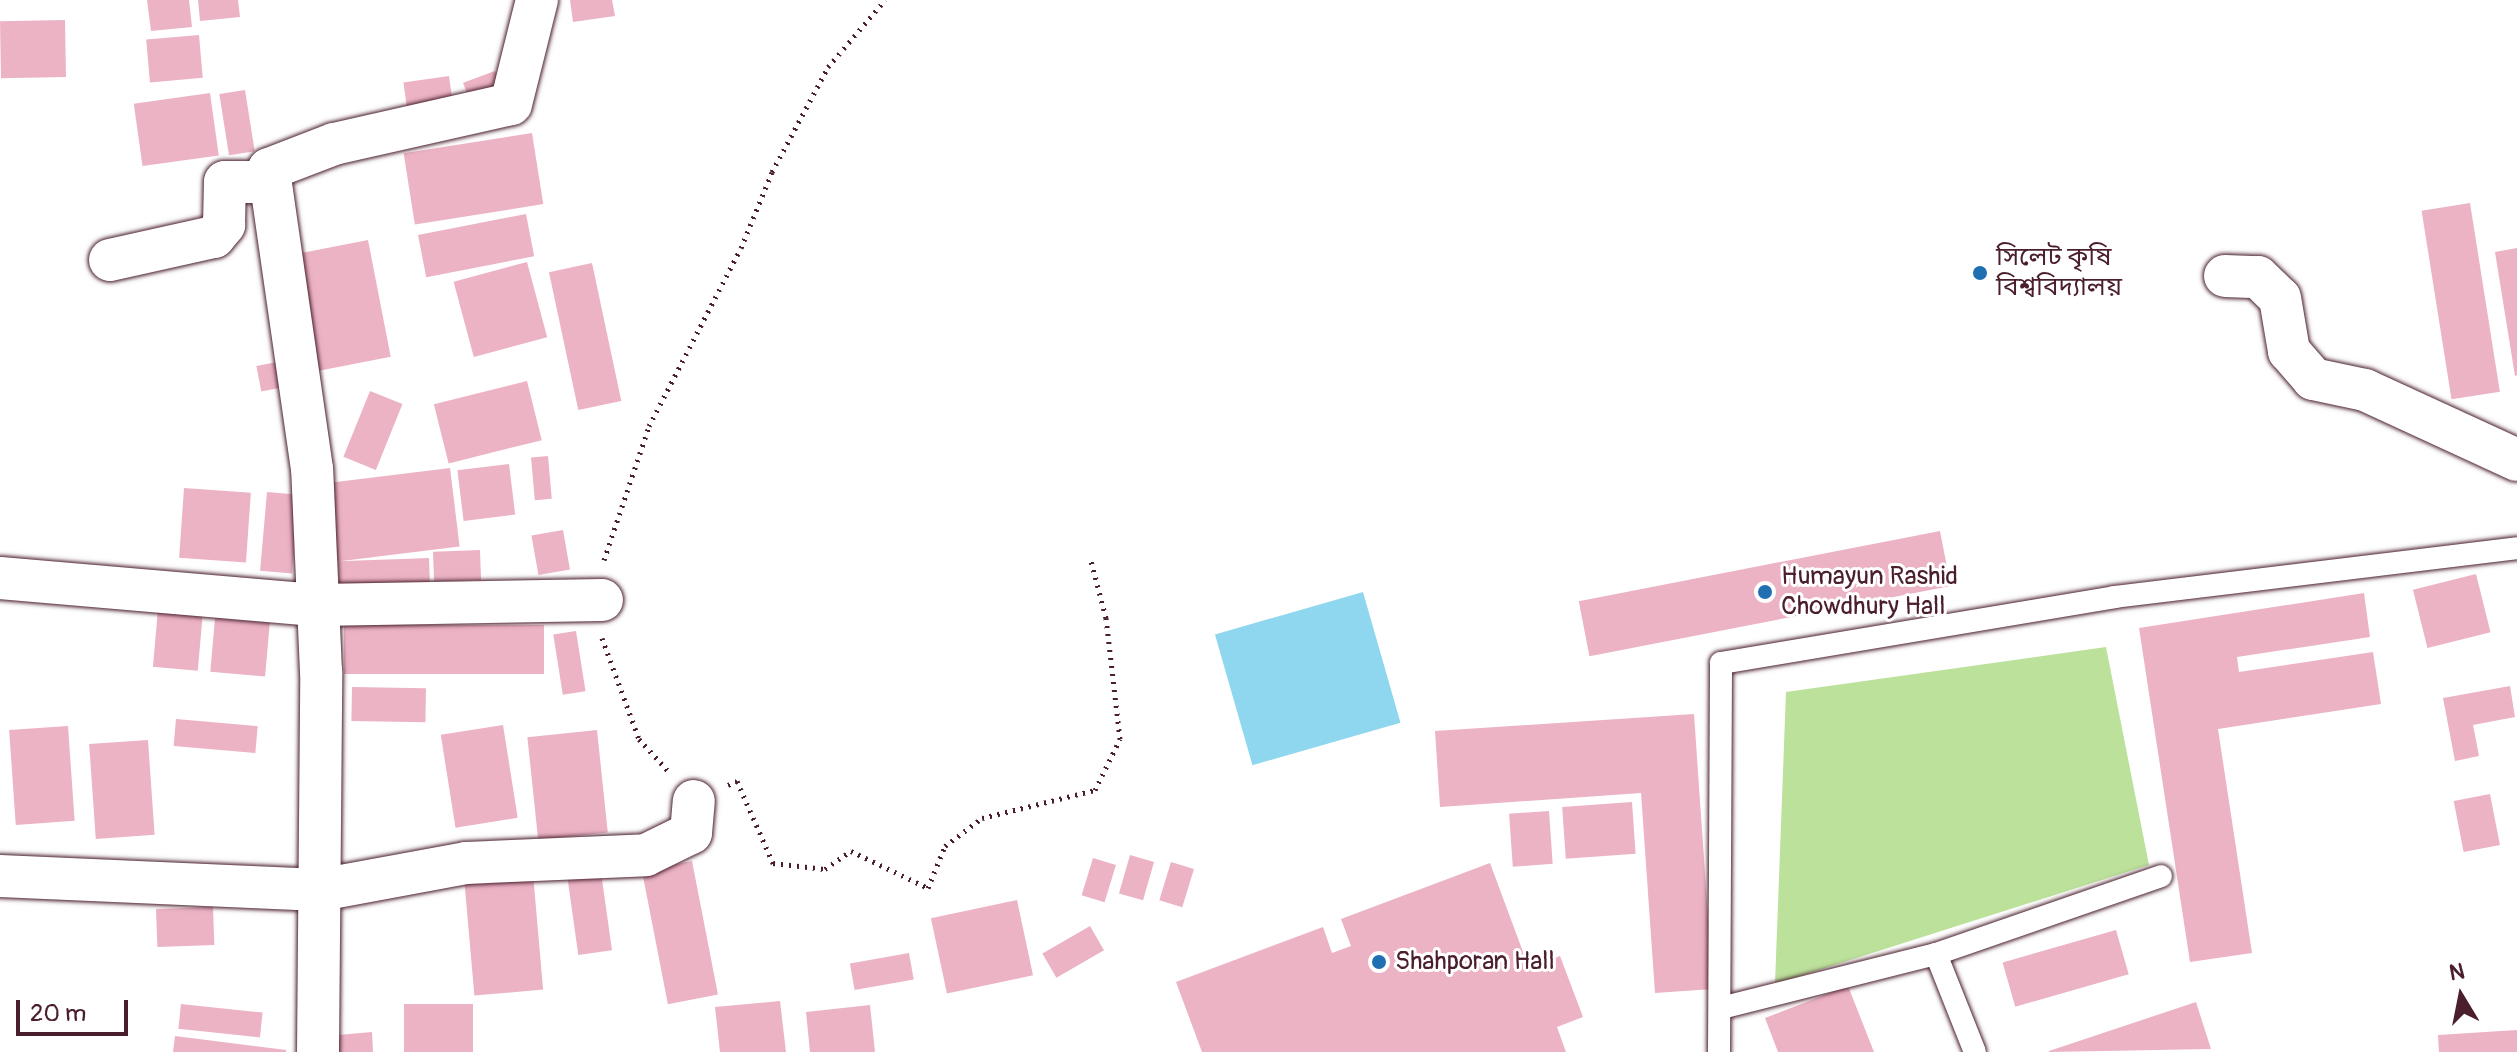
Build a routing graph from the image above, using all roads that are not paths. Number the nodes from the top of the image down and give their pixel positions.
1 (537, 0) edge
2 (271, 182) junction
3 (110, 260) dead end
4 (2225, 276) dead end
5 (2517, 460) edge
6 (2517, 548) edge
7 (0, 578) edge
8 (602, 600) road end
9 (318, 605) junction
10 (694, 801) road end
11 (0, 876) edge
12 (2161, 876) dead end
13 (320, 890) junction
14 (1936, 954) junction
15 (1721, 1008) junction
16 (318, 1052) edge
17 (1719, 1052) edge
18 (1975, 1052) edge

1 - 2 street
2 - 3 street
2 - 9 street
4 - 5 street
6 - 15 lane
7 - 9 street
8 - 9 street
9 - 13 street
10 - 13 street
11 - 13 street
12 - 14 lane
13 - 16 street
14 - 15 lane
14 - 18 lane
15 - 17 lane

